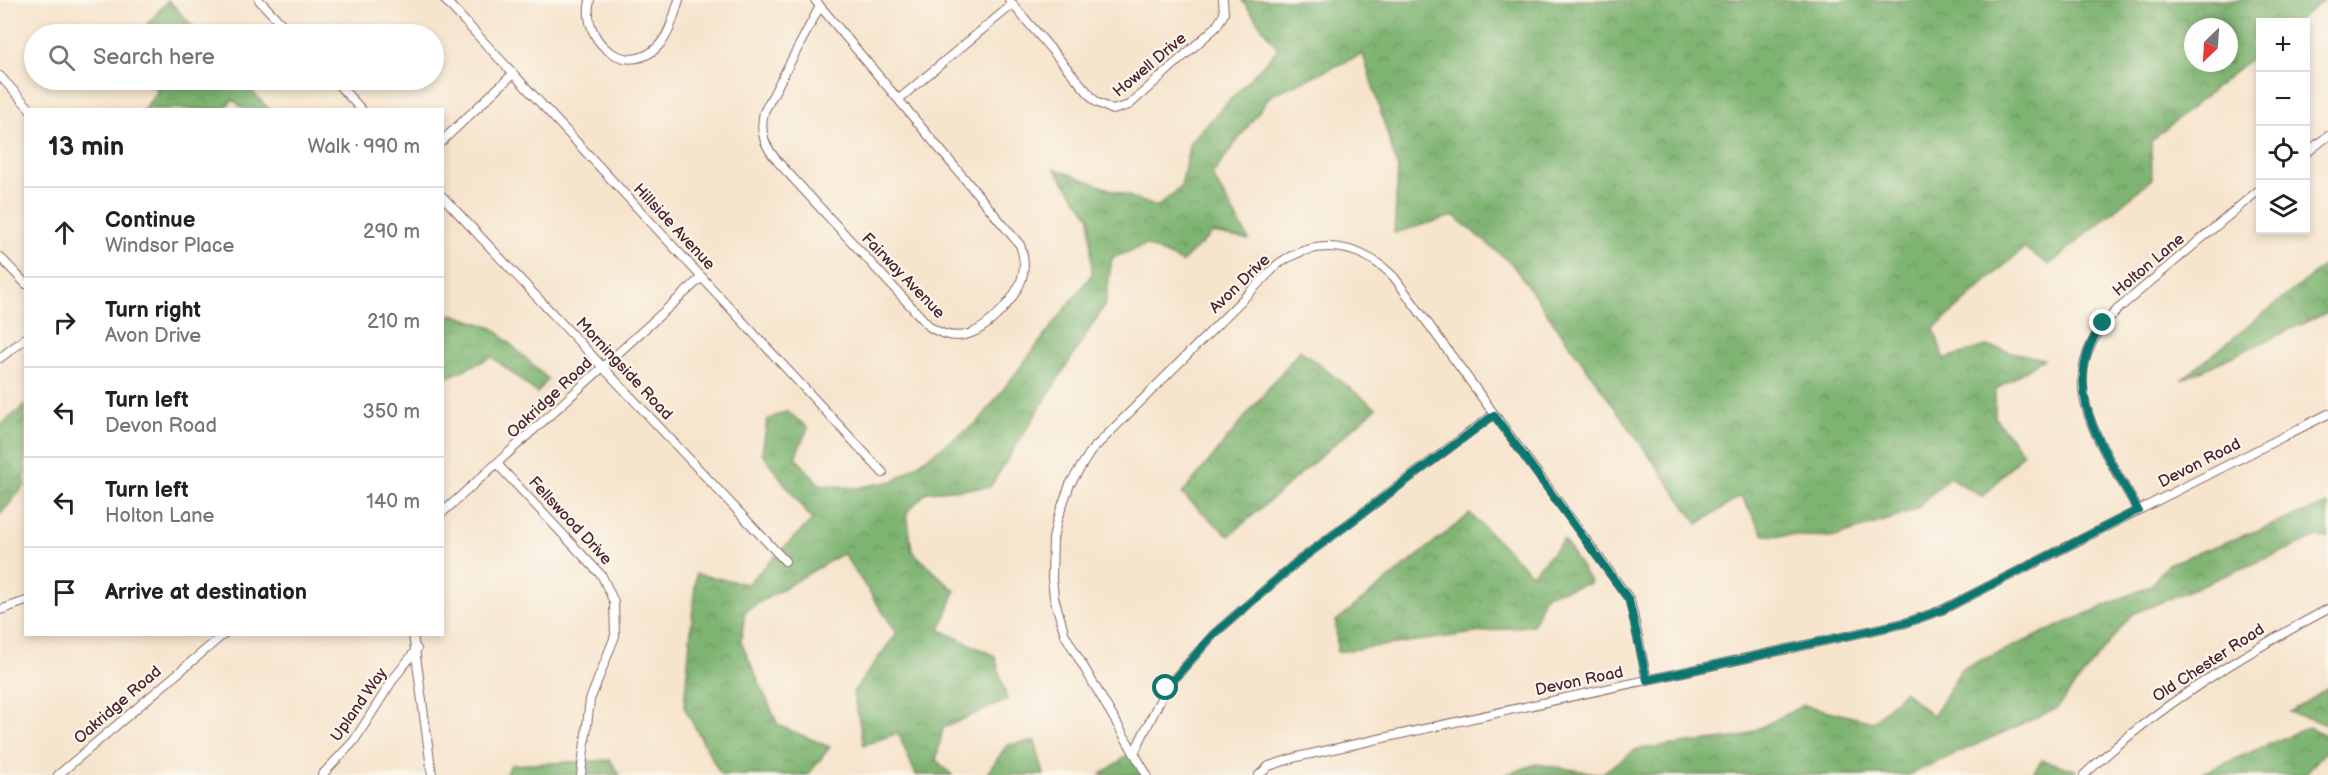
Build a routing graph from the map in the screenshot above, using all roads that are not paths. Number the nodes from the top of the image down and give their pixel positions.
1 (259, 0) edge
2 (445, 0) edge
3 (591, 0) edge
4 (679, 0) edge
5 (1223, 0) edge
6 (1011, 2) edge
7 (818, 3) edge
8 (282, 24) edge
9 (513, 74) junction
10 (0, 76) edge
11 (343, 90) edge
12 (899, 99) junction
13 (29, 108) edge
14 (360, 108) edge
15 (2328, 136) edge
16 (444, 139) edge
17 (2310, 150) edge
18 (2256, 192) edge
19 (444, 198) edge
20 (0, 257) edge
21 (702, 277) junction
22 (24, 282) edge
23 (24, 340) edge
24 (0, 358) edge
25 (603, 367) junction
26 (2328, 414) edge
27 (1494, 415) junction
28 (498, 465) junction
29 (883, 473) dead end
30 (2138, 510) junction
31 (444, 511) edge
32 (785, 561) dead end
33 (24, 602) edge
34 (2328, 609) edge
35 (0, 610) edge
36 (222, 636) edge
37 (414, 636) edge
38 (417, 649) junction
39 (1647, 680) junction
40 (1134, 753) junction
41 (58, 775) edge
42 (322, 775) edge
43 (432, 775) edge
44 (581, 775) edge
45 (1147, 775) edge
46 (1259, 775) edge
47 (2084, 775) edge

1 - 8 street
2 - 9 street, Hillside Avenue
3 - 4 street
5 - 6 street, Howell Drive
6 - 12 street
7 - 12 street, Fairway Avenue
7 - 12 street, Fairway Avenue
9 - 16 street
9 - 21 street, Hillside Avenue
10 - 13 street
11 - 14 street
15 - 17 street
18 - 30 street, Holton Lane
19 - 25 street, Morningside Road
20 - 22 street
21 - 25 street, Oakridge Road
21 - 29 street, Hillside Avenue
23 - 24 street
25 - 28 street, Oakridge Road
25 - 32 street, Morningside Road
26 - 30 street, Devon Road
27 - 39 street, Avon Drive
27 - 40 street
27 - 40 street, Avon Drive
28 - 31 street, Oakridge Road
28 - 44 street, Fellswood Drive
30 - 39 street, Devon Road
33 - 35 street
34 - 47 street, Old Chester Road
36 - 41 street, Oakridge Road
37 - 38 street
38 - 42 street, Upland Way
38 - 43 street
39 - 46 street, Devon Road
40 - 45 street, Avon Drive

